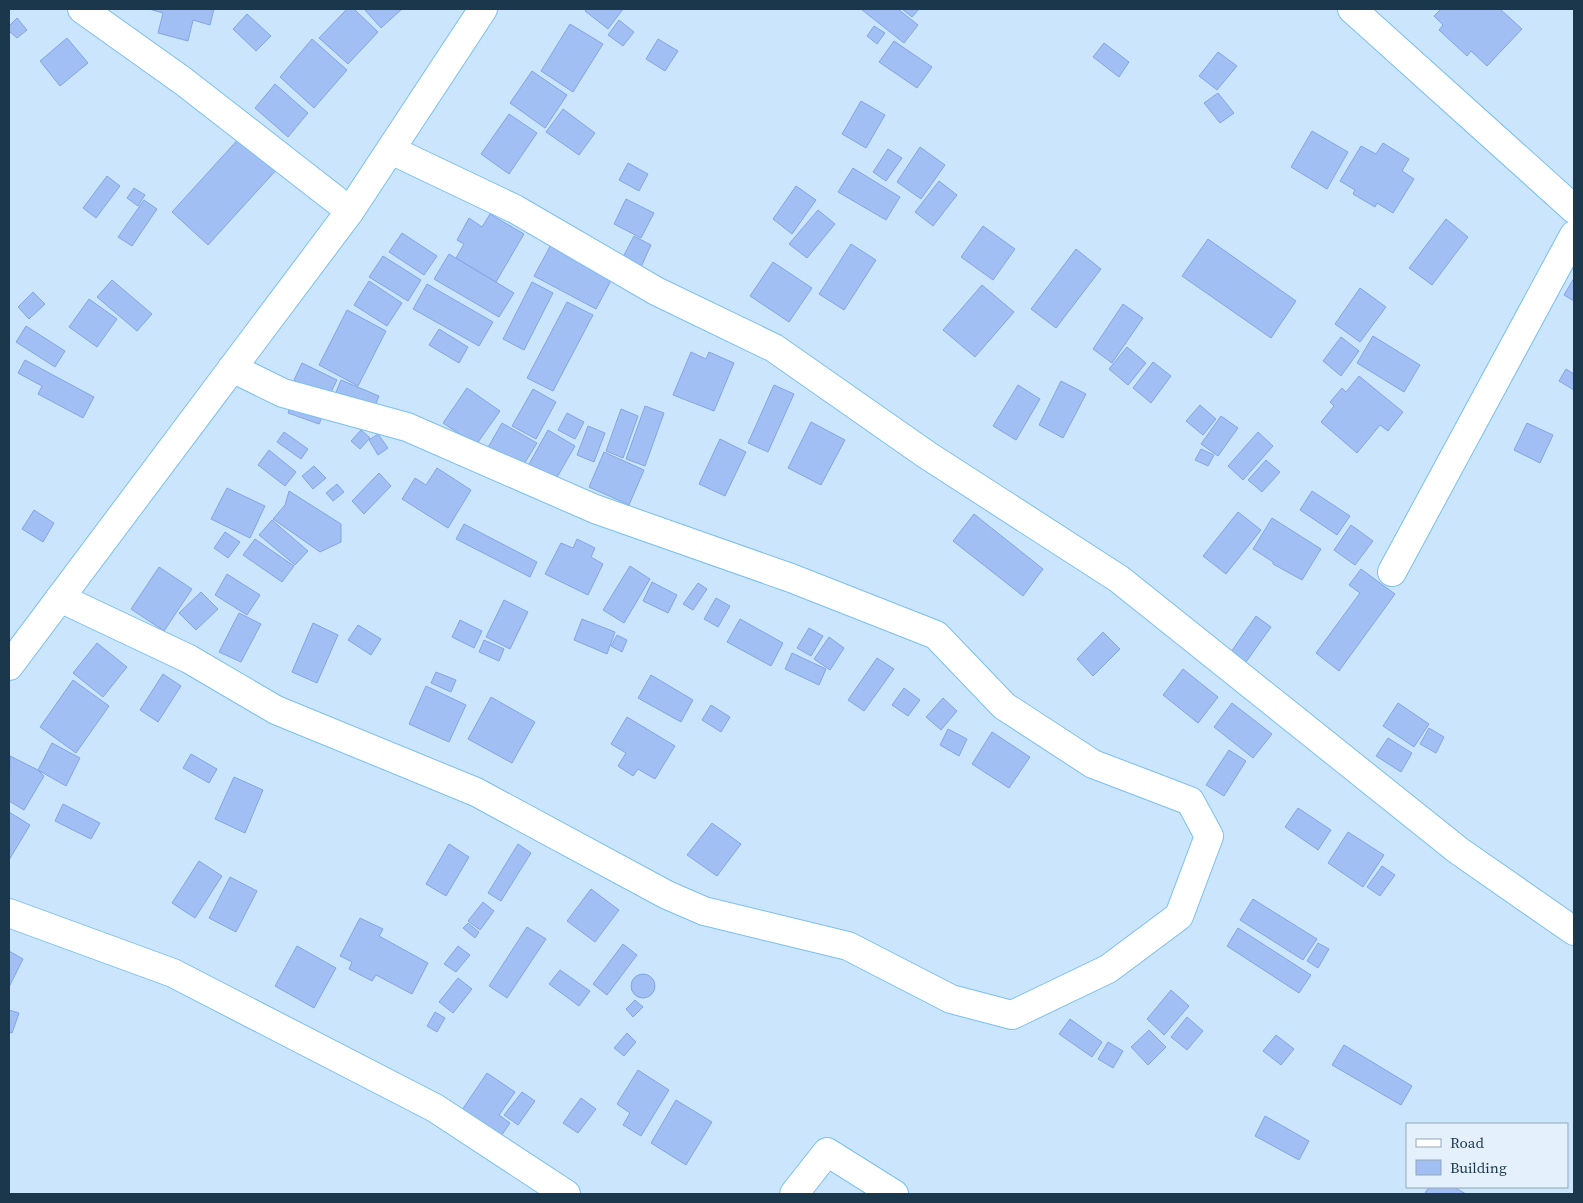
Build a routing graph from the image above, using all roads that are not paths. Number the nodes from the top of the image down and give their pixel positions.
1 (82, 9) edge
2 (483, 9) edge
3 (1352, 9) edge
4 (391, 150) junction
5 (1574, 210) edge
6 (350, 211) junction
7 (1574, 235) edge
8 (232, 368) junction
9 (1392, 572) dead end
10 (60, 598) junction
11 (9, 666) edge
12 (9, 913) edge
13 (1574, 931) edge
14 (566, 1194) edge
15 (794, 1194) edge
16 (894, 1194) edge

1 - 6 street
2 - 4 street
3 - 5 street
4 - 6 street
4 - 13 street
6 - 8 street
7 - 9 street
8 - 10 street
8 - 10 street
10 - 11 street
12 - 14 street
15 - 16 street

